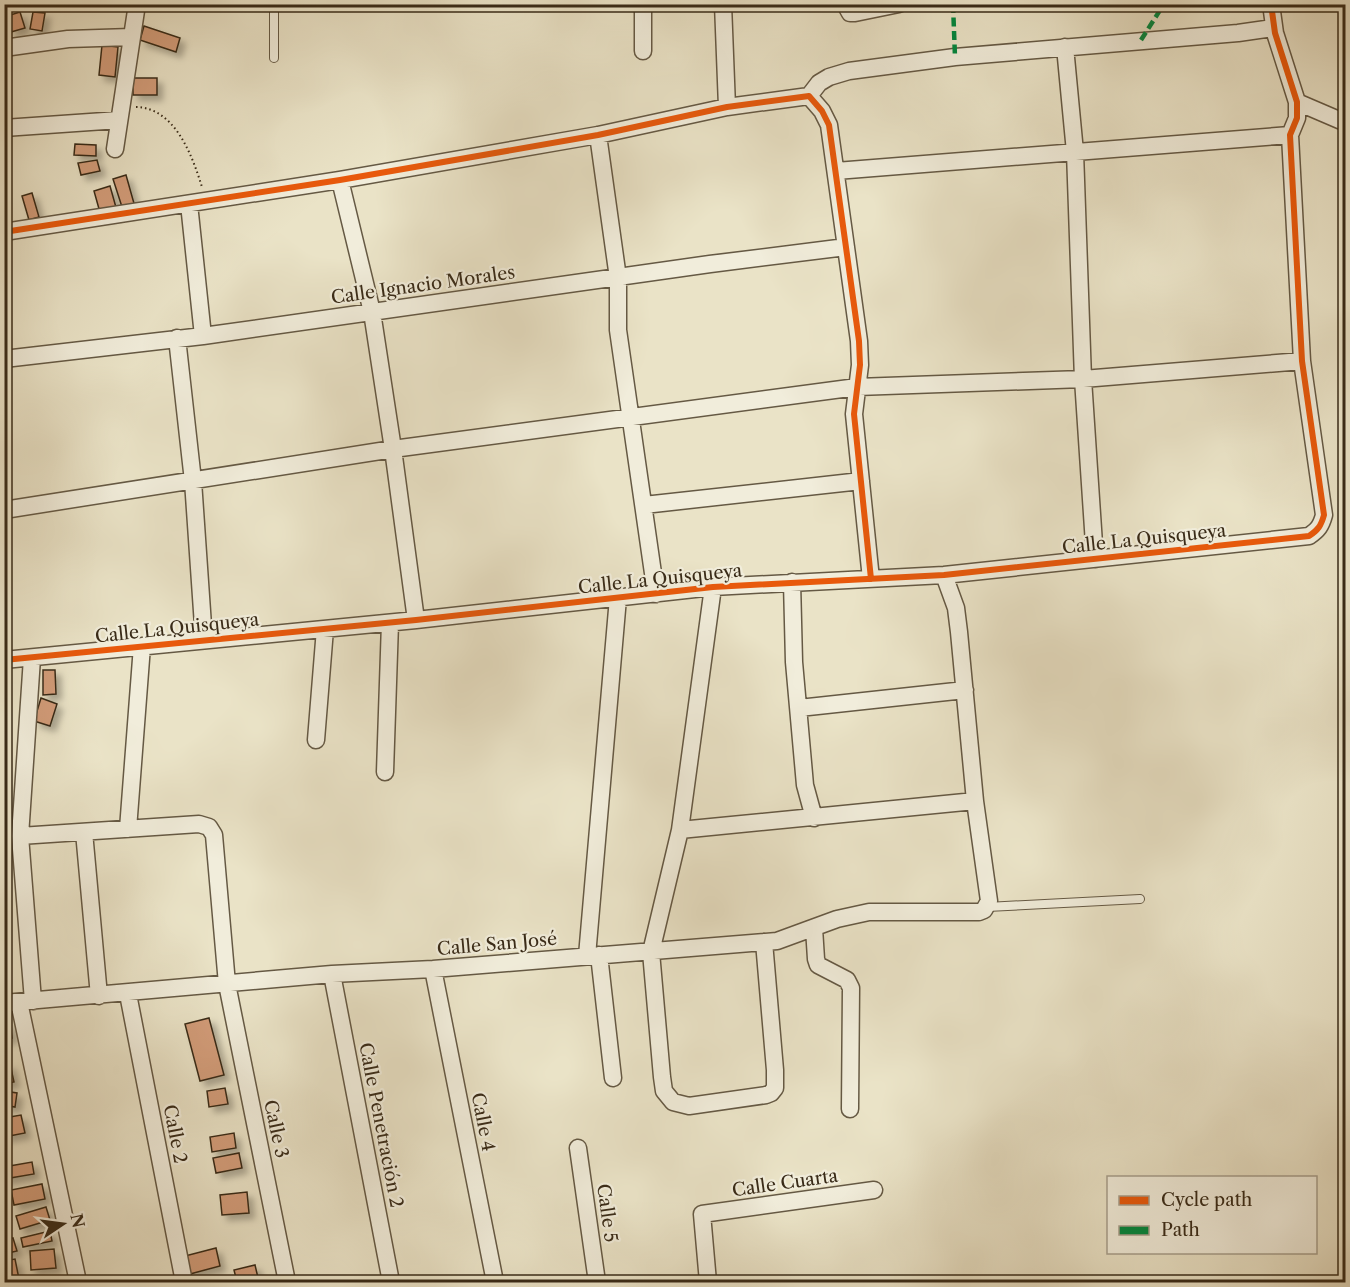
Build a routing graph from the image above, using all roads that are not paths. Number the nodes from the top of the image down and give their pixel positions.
1 (137, 4) edge
2 (274, 4) edge
3 (643, 4) edge
4 (723, 4) edge
5 (844, 4) edge
6 (1271, 4) edge
7 (897, 5) edge
8 (1274, 28) junction
9 (131, 37) junction
10 (4, 48) edge
11 (1065, 48) junction
12 (643, 51) dead end
13 (274, 58) dead end
14 (809, 96) junction
15 (1297, 102) junction
16 (727, 107) junction
17 (120, 113) junction
18 (1346, 123) edge
19 (4, 128) edge
20 (598, 135) junction
21 (1290, 135) junction
22 (115, 149) dead end
23 (1075, 152) junction
24 (836, 171) junction
25 (340, 180) junction
26 (189, 204) junction
27 (4, 232) edge
28 (846, 247) junction
29 (618, 278) junction
30 (372, 312) junction
31 (203, 336) junction
32 (177, 338) junction
33 (4, 358) edge
34 (1302, 361) junction
35 (1083, 379) junction
36 (857, 387) junction
37 (631, 416) junction
38 (393, 449) junction
39 (193, 481) junction
40 (861, 481) junction
41 (644, 505) junction
42 (4, 510) edge
43 (1095, 559) junction
44 (944, 575) junction
45 (871, 579) junction
46 (792, 582) junction
47 (713, 587) junction
48 (656, 594) junction
49 (618, 598) junction
50 (416, 620) junction
51 (390, 623) junction
52 (325, 629) junction
53 (204, 640) junction
54 (142, 646) junction
55 (32, 658) junction
56 (4, 660) edge
57 (964, 690) junction
58 (799, 708) junction
59 (316, 740) dead end
60 (385, 772) dead end
61 (975, 801) junction
62 (814, 818) junction
63 (128, 829) junction
64 (680, 830) junction
65 (84, 832) junction
66 (20, 836) junction
67 (1140, 899) dead end
68 (987, 907) junction
69 (814, 928) junction
70 (764, 942) junction
71 (651, 952) junction
72 (593, 956) junction
73 (432, 969) junction
74 (332, 974) junction
75 (227, 984) junction
76 (128, 993) junction
77 (99, 996) junction
78 (19, 1002) edge
79 (614, 1078) dead end
80 (850, 1109) dead end
81 (578, 1148) dead end
82 (874, 1190) dead end
83 (78, 1282) edge
84 (184, 1282) edge
85 (287, 1282) edge
86 (392, 1282) edge
87 (495, 1282) edge
88 (597, 1282) edge
89 (708, 1282) edge

1 - 9 street
2 - 13 lane
3 - 12 street
4 - 16 street
5 - 7 street
6 - 8 street
8 - 11 street
8 - 15 street
9 - 10 street
9 - 17 street
11 - 14 street
11 - 23 street
14 - 16 street
14 - 24 street
15 - 18 street
15 - 21 street
16 - 20 street
17 - 19 street
17 - 22 street
20 - 25 street
20 - 29 street
21 - 23 street
21 - 34 street
23 - 24 street
23 - 35 street
24 - 28 street
25 - 26 street
25 - 30 street
26 - 27 street
26 - 31 street
28 - 29 street, Calle Ignacio Morales
28 - 36 street
29 - 30 street, Calle Ignacio Morales
29 - 37 street
30 - 31 street, Calle Ignacio Morales
30 - 38 street
31 - 32 street, Calle Ignacio Morales
32 - 33 street, Calle Ignacio Morales
32 - 39 street
34 - 35 street
34 - 43 street, Calle La Quisqueya
35 - 36 street
35 - 43 street
36 - 37 street
36 - 40 street
37 - 38 street
37 - 41 street
38 - 39 street
38 - 50 street
39 - 42 street
39 - 53 street
40 - 41 street
40 - 45 street
41 - 48 street
43 - 44 street, Calle La Quisqueya
44 - 45 street, Calle La Quisqueya
44 - 57 street
45 - 46 street, Calle La Quisqueya
46 - 47 street, Calle La Quisqueya
46 - 58 street
47 - 48 street, Calle La Quisqueya
47 - 64 street
48 - 49 street, Calle La Quisqueya
49 - 50 street, Calle La Quisqueya
49 - 72 street
50 - 51 street, Calle La Quisqueya
51 - 52 street, Calle La Quisqueya
51 - 60 street
52 - 53 street, Calle La Quisqueya
52 - 59 street
53 - 54 street, Calle La Quisqueya
54 - 55 street, Calle La Quisqueya
54 - 63 street
55 - 56 street, Calle La Quisqueya
55 - 66 street
57 - 58 street
57 - 61 street
58 - 62 street
61 - 62 street
61 - 68 street
62 - 64 street
63 - 65 street
63 - 75 street, Calle 3
64 - 71 street
65 - 66 street
65 - 77 street
66 - 78 street
67 - 68 lane
68 - 69 street, Calle San José
69 - 70 street, Calle San José
69 - 80 street
70 - 71 street, Calle San José
70 - 71 street
71 - 72 street, Calle San José
72 - 73 street, Calle San José
72 - 79 street
73 - 74 street, Calle San José
73 - 87 street, Calle 4
74 - 75 street, Calle San José
74 - 86 street, Calle Penetración 2
75 - 76 street, Calle San José
75 - 85 street, Calle 3
76 - 77 street, Calle San José
76 - 84 street, Calle 2
77 - 78 street, Calle San José
78 - 83 street
81 - 88 street, Calle 5
82 - 89 street, Calle Cuarta

